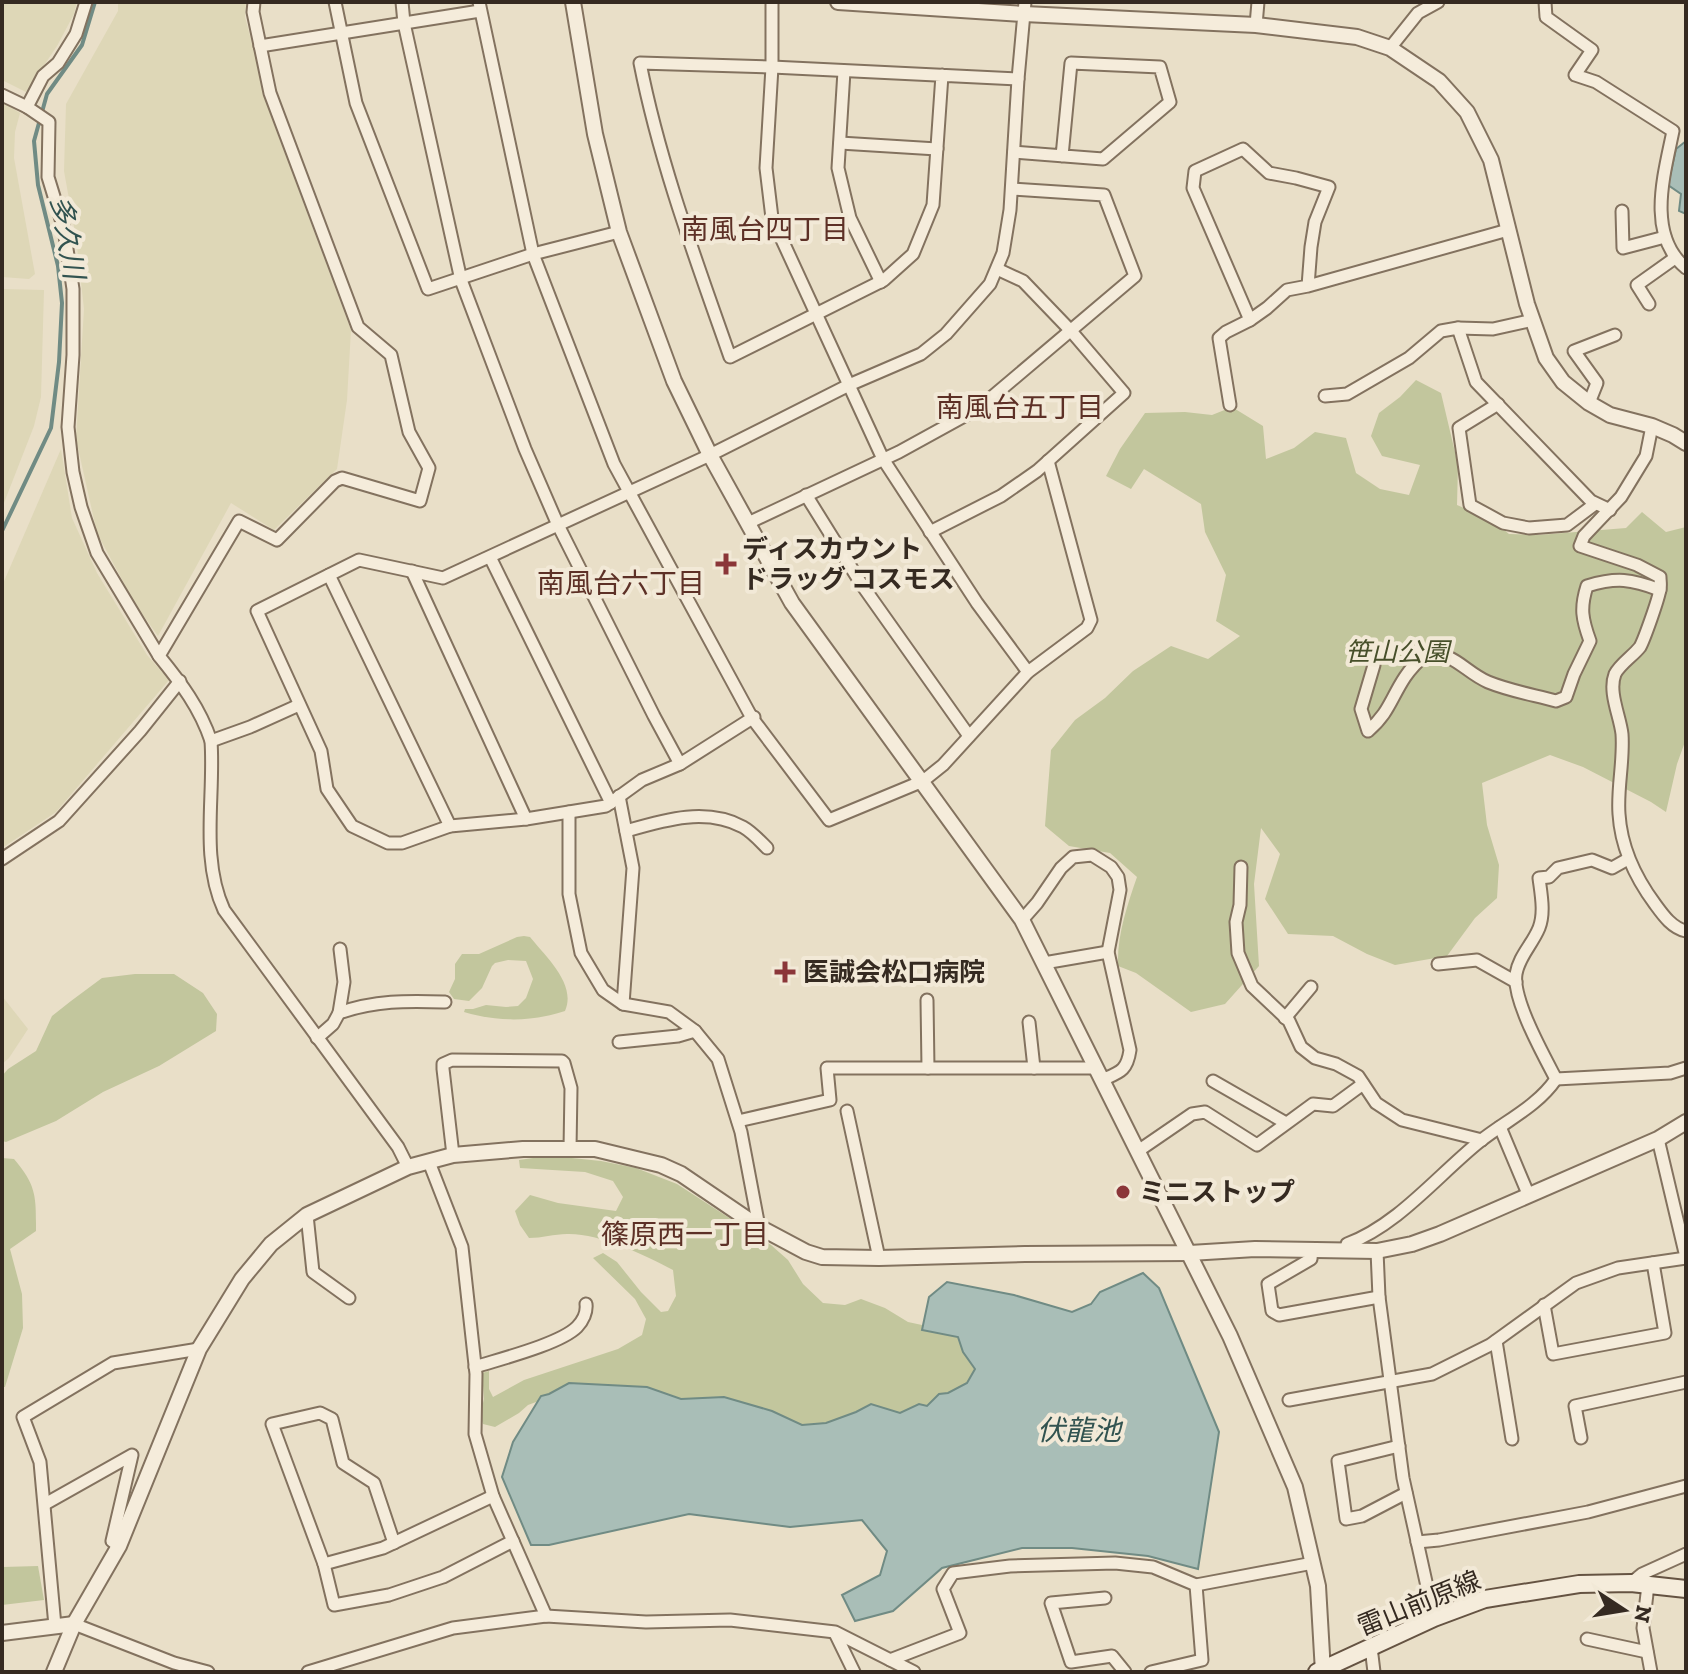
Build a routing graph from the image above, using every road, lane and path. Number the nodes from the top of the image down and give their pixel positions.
1 (86, 2) edge
2 (254, 2) edge
3 (335, 2) edge
4 (402, 2) edge
5 (573, 2) edge
6 (772, 2) edge
7 (838, 2) edge
8 (1258, 2) edge
9 (1438, 2) edge
10 (1545, 2) edge
11 (479, 6) edge
12 (1024, 8) edge
13 (404, 23) junction
14 (1256, 25) junction
15 (340, 32) junction
16 (260, 46) junction
17 (1390, 48) junction
18 (772, 67) junction
19 (844, 71) junction
20 (942, 75) junction
21 (1018, 79) junction
22 (2, 95) edge
23 (31, 109) junction
24 (840, 143) junction
25 (937, 149) junction
26 (1014, 152) junction
27 (1062, 156) junction
28 (1012, 189) junction
29 (1622, 211) dead end
30 (1508, 230) junction
31 (619, 232) junction
32 (1665, 237) junction
33 (533, 254) junction
34 (1675, 258) junction
35 (1686, 268) edge
36 (997, 269) junction
37 (461, 280) junction
38 (881, 282) junction
39 (1308, 286) junction
40 (1649, 304) dead end
41 (816, 315) junction
42 (1250, 320) junction
43 (1533, 320) junction
44 (1458, 328) junction
45 (1071, 331) junction
46 (1615, 335) dead end
47 (849, 385) junction
48 (1325, 396) dead end
49 (1589, 403) junction
50 (1498, 404) junction
51 (1230, 405) dead end
52 (1652, 426) junction
53 (1686, 443) edge
54 (710, 455) junction
55 (883, 459) junction
56 (1048, 461) junction
57 (629, 493) junction
58 (806, 495) junction
59 (1595, 504) junction
60 (1610, 510) junction
61 (748, 523) junction
62 (558, 525) junction
63 (930, 532) junction
64 (490, 557) junction
65 (412, 571) junction
66 (329, 575) junction
67 (1660, 590) junction
68 (159, 656) junction
69 (1374, 665) dead end
70 (1028, 672) junction
71 (180, 681) junction
72 (299, 705) junction
73 (753, 717) junction
74 (969, 736) junction
75 (211, 741) junction
76 (680, 764) junction
77 (923, 781) junction
78 (615, 800) junction
79 (569, 812) junction
80 (526, 819) junction
81 (450, 826) junction
82 (626, 831) junction
83 (767, 848) dead end
84 (2, 859) edge
85 (1628, 859) junction
86 (1241, 867) dead end
87 (1022, 920) junction
88 (1686, 931) edge
89 (340, 949) dead end
90 (1108, 952) junction
91 (1044, 963) junction
92 (1438, 964) dead end
93 (1516, 982) junction
94 (1311, 987) dead end
95 (927, 1000) dead end
96 (445, 1002) dead end
97 (623, 1004) junction
98 (339, 1013) junction
99 (1285, 1018) junction
100 (1029, 1022) dead end
101 (695, 1031) junction
102 (317, 1038) junction
103 (619, 1042) dead end
104 (928, 1068) junction
105 (1034, 1068) junction
106 (1686, 1068) edge
107 (1099, 1074) junction
108 (1556, 1079) junction
109 (1213, 1081) dead end
110 (1363, 1084) junction
111 (847, 1111) dead end
112 (738, 1121) junction
113 (1686, 1122) edge
114 (1286, 1123) junction
115 (1500, 1127) junction
116 (1658, 1139) junction
117 (1482, 1140) junction
118 (570, 1149) junction
119 (1138, 1151) junction
120 (453, 1155) junction
121 (429, 1162) junction
122 (408, 1167) junction
123 (1529, 1196) junction
124 (307, 1215) junction
125 (759, 1227) junction
126 (1312, 1250) junction
127 (1346, 1251) junction
128 (1377, 1251) junction
129 (1190, 1253) junction
130 (879, 1258) junction
131 (1686, 1258) edge
132 (1653, 1263) junction
133 (1379, 1297) junction
134 (349, 1298) dead end
135 (586, 1304) dead end
136 (1544, 1305) junction
137 (1496, 1341) junction
138 (199, 1349) junction
139 (475, 1367) junction
140 (1390, 1382) junction
141 (1686, 1382) edge
142 (1289, 1400) dead end
143 (1581, 1438) dead end
144 (1512, 1439) dead end
145 (1399, 1446) junction
146 (1686, 1486) edge
147 (1406, 1493) junction
148 (493, 1496) junction
149 (45, 1504) junction
150 (513, 1541) junction
151 (1417, 1542) junction
152 (394, 1543) junction
153 (119, 1546) junction
154 (1686, 1554) edge
155 (1313, 1563) junction
156 (324, 1564) junction
157 (1640, 1584) junction
158 (1196, 1585) junction
159 (1686, 1589) edge
160 (1105, 1598) dead end
161 (546, 1616) junction
162 (1434, 1618) junction
163 (74, 1624) junction
164 (55, 1626) junction
165 (835, 1632) junction
166 (2, 1633) edge
167 (1587, 1639) dead end
168 (1371, 1647) junction
169 (1647, 1652) junction
170 (890, 1660) junction
171 (1373, 1668) edge
172 (1321, 1671) edge
173 (55, 1672) edge
174 (208, 1672) edge
175 (308, 1672) edge
176 (854, 1672) edge
177 (914, 1672) edge
178 (1125, 1672) edge
179 (1151, 1672) edge
180 (1387, 1672) edge
181 (1651, 1672) edge

1 - 23 street
2 - 16 street
3 - 15 street
4 - 13 street
5 - 31 street
6 - 18 street
7 - 12 street
8 - 14 street
9 - 17 street
10 - 32 street
11 - 13 street
11 - 33 street
12 - 14 street
12 - 21 street
13 - 15 street
13 - 37 street
14 - 17 street
15 - 16 street
15 - 37 street
16 - 68 street
17 - 30 street
18 - 19 street
18 - 41 street
18 - 41 street
19 - 20 street
19 - 24 street
20 - 21 street
20 - 25 street
21 - 26 street
22 - 23 street
23 - 68 street
24 - 25 street
24 - 38 street
25 - 38 street
26 - 27 street
26 - 28 street
27 - 27 street
28 - 36 street
28 - 45 street
29 - 32 street
30 - 39 street
30 - 43 street
31 - 33 street
31 - 54 street
32 - 34 street
33 - 37 street
33 - 57 street
34 - 35 street
34 - 40 street
36 - 45 street
36 - 47 street
37 - 62 street
38 - 41 street
39 - 42 street
39 - 42 street
41 - 47 street
42 - 51 street
43 - 44 street
43 - 49 street
44 - 48 street
44 - 50 street
45 - 55 street
45 - 56 street
46 - 49 street
47 - 54 street
47 - 55 street
49 - 52 street
50 - 59 street
50 - 59 street
52 - 53 street
52 - 60 street
54 - 57 street
54 - 61 street
55 - 58 street
55 - 63 street
56 - 63 street
56 - 70 street
57 - 62 street
57 - 73 street
58 - 61 street
58 - 74 street
59 - 60 street
60 - 67 street
61 - 77 street
62 - 64 street
62 - 76 street
63 - 70 street
64 - 65 street
64 - 78 street
65 - 66 street
65 - 80 street
66 - 72 street
66 - 81 street
67 - 69 street
67 - 85 street
68 - 71 street
70 - 74 street
71 - 75 street
71 - 84 street
72 - 75 street
72 - 81 street
73 - 76 street
73 - 77 street
74 - 77 street
75 - 102 street
76 - 78 street
77 - 87 street
78 - 79 street
78 - 82 street
79 - 80 street
79 - 97 street
80 - 81 street
82 - 83 street
82 - 97 street
85 - 88 street
85 - 93 street
86 - 99 street
87 - 90 street
87 - 91 street
89 - 98 street
90 - 91 street
90 - 107 street
91 - 107 street
92 - 93 street
93 - 108 street
94 - 99 street
95 - 104 street
96 - 98 street
97 - 101 street
98 - 102 street
99 - 110 street
100 - 105 street
101 - 103 street
101 - 112 street
102 - 122 street
104 - 105 street
104 - 112 street
105 - 107 street
106 - 108 street
107 - 119 street
108 - 115 street
109 - 114 street
110 - 114 street
110 - 117 street
111 - 130 street
112 - 125 street
113 - 116 street
114 - 119 street
115 - 117 street
115 - 123 street
116 - 123 street
116 - 131 street
117 - 127 street
118 - 120 street
118 - 120 street
118 - 125 street
119 - 129 street
120 - 121 street
121 - 122 street
121 - 139 street
122 - 124 street
123 - 128 street
124 - 134 street
124 - 138 street
125 - 130 street
126 - 127 street
126 - 129 street
126 - 133 street
127 - 128 street
128 - 133 street
129 - 130 street
129 - 155 street
131 - 132 street
132 - 136 street
132 - 136 street
133 - 140 street
135 - 139 street
136 - 137 street
137 - 140 street
137 - 144 street
138 - 149 street
138 - 153 street
139 - 148 street
140 - 142 street
140 - 145 street
141 - 143 street
145 - 147 street
145 - 147 street
146 - 151 street
147 - 151 street
148 - 150 street
148 - 152 street
149 - 153 street
149 - 164 street
150 - 156 street
150 - 161 street
151 - 162 street
152 - 156 street
152 - 156 street
153 - 163 street
154 - 157 street
155 - 158 street
155 - 172 street
157 - 159 main road, 雷山前原線
157 - 162 main road, 雷山前原線
157 - 169 street
158 - 170 street
158 - 179 street
160 - 178 street
161 - 165 street
161 - 175 street
162 - 168 main road, 雷山前原線
163 - 164 street
163 - 173 street
163 - 174 street
164 - 166 street
165 - 170 street
165 - 176 street
167 - 169 street
168 - 171 street
168 - 172 main road, 雷山前原線
169 - 181 street
170 - 177 street
171 - 180 street

